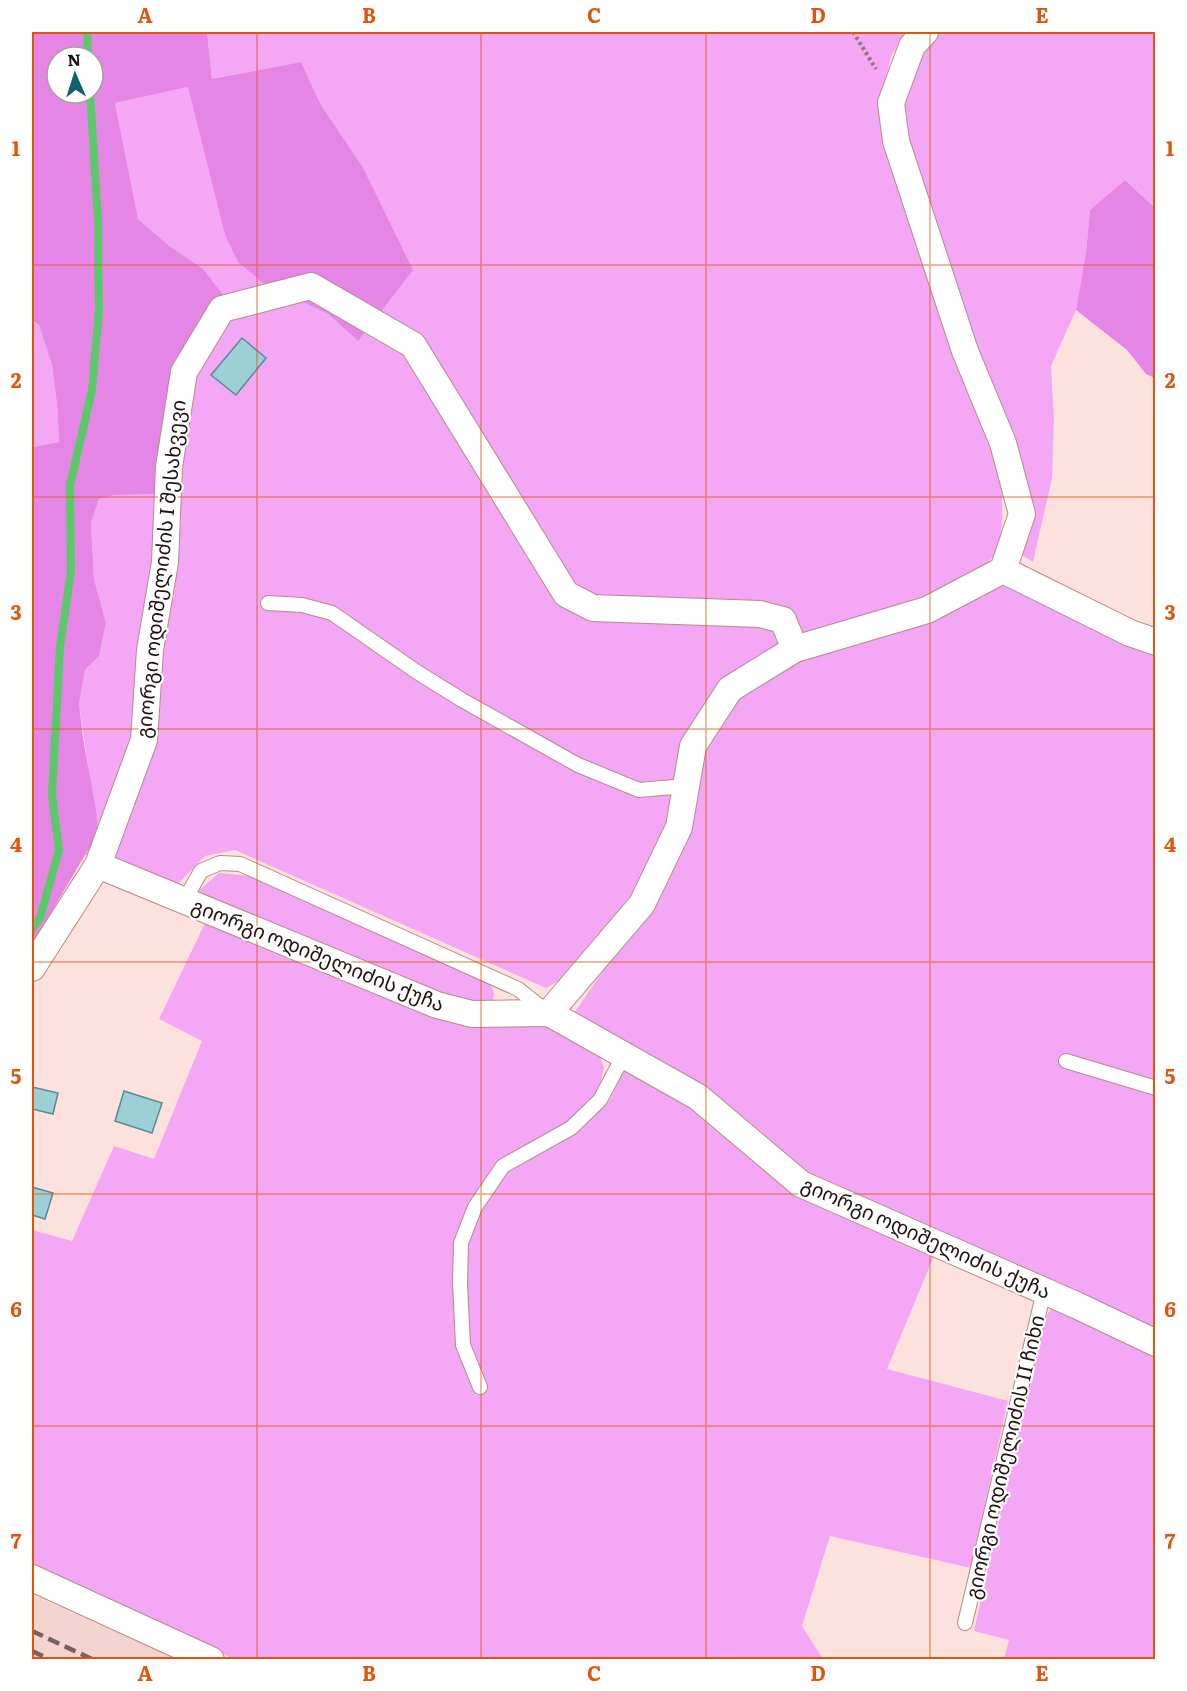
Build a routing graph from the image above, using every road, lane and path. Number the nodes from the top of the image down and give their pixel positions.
1 (924, 32) edge
2 (1004, 570) junction
3 (268, 603) dead end
4 (1155, 642) edge
5 (795, 649) junction
6 (686, 786) junction
7 (98, 865) junction
8 (184, 900) junction
9 (32, 968) edge
10 (549, 1013) junction
11 (624, 1055) junction
12 (1066, 1061) dead end
13 (1155, 1089) edge
14 (1044, 1291) junction
15 (1155, 1342) edge
16 (480, 1387) dead end
17 (32, 1578) edge
18 (965, 1623) dead end
19 (211, 1659) edge

1 - 2 street
2 - 4 street
2 - 5 street
3 - 6 lane
5 - 6 street
5 - 7 street, გიორგი ოდიშელიძის I შესახვევი
6 - 10 street
7 - 8 street, გიორგი ოდიშელიძის ქუჩა
7 - 9 street
8 - 10 street, გიორგი ოდიშელიძის ქუჩა
8 - 10 lane
10 - 11 street, გიორგი ოდიშელიძის ქუჩა
11 - 14 street, გიორგი ოდიშელიძის ქუჩა
11 - 16 lane
12 - 13 lane
14 - 15 street, გიორგი ოდიშელიძის ქუჩა
14 - 18 lane, გიორგი ოდიშელიძის II ჩიხი
17 - 19 street

